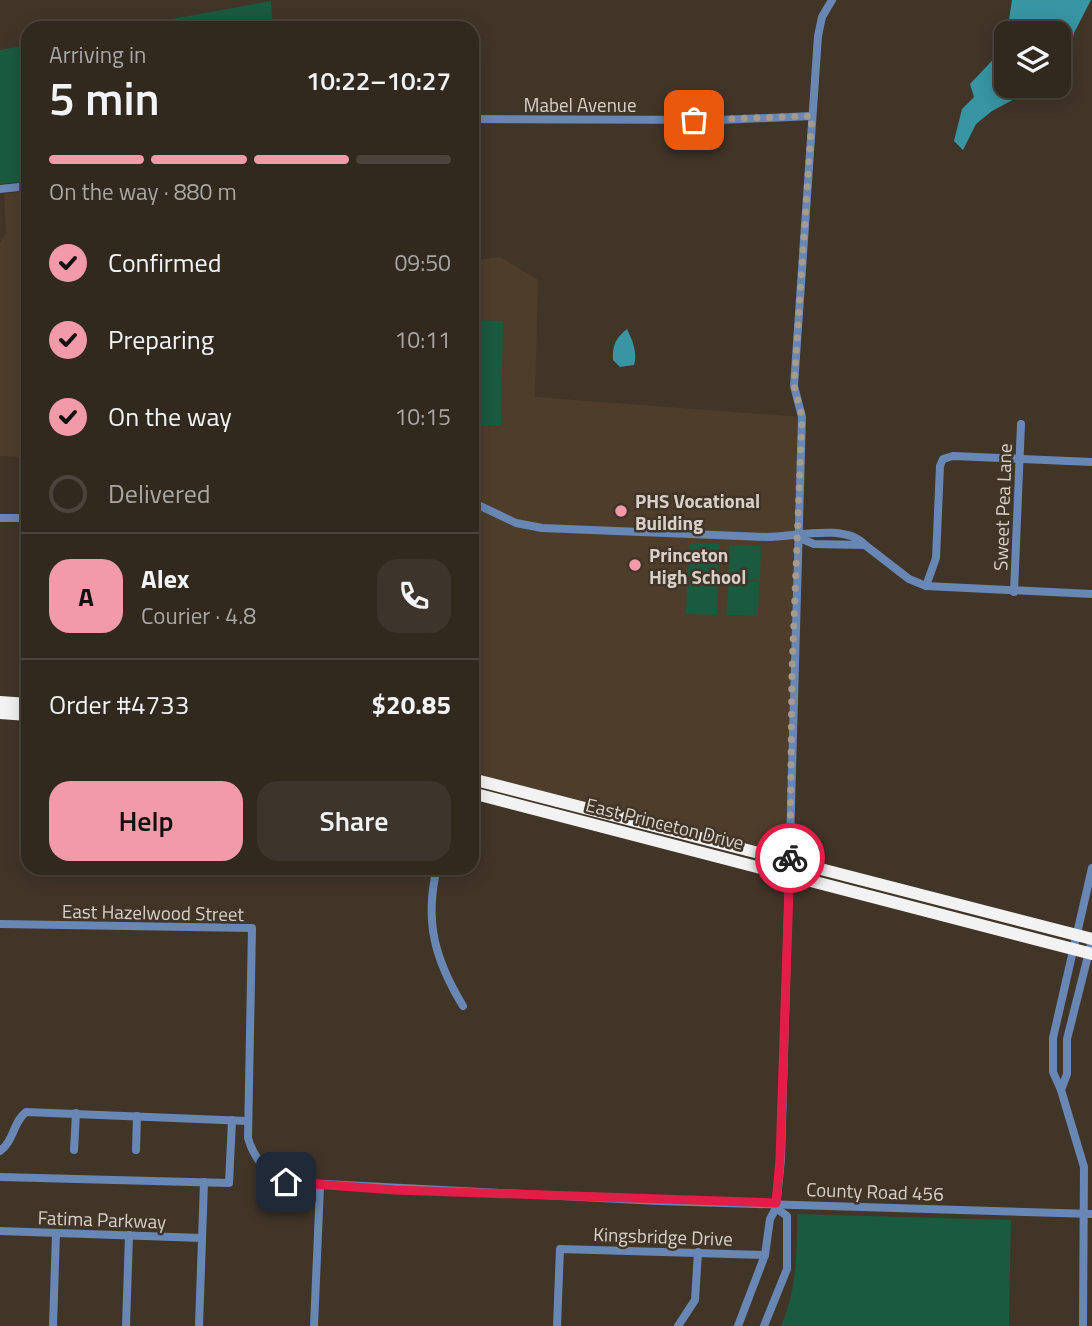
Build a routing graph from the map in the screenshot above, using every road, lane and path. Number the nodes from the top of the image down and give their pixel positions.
1 (832, 0) edge
2 (812, 116) junction
3 (479, 119) edge
4 (21, 188) edge
5 (0, 189) edge
6 (1021, 424) dead end
7 (1020, 459) junction
8 (1092, 462) edge
9 (479, 505) edge
10 (0, 518) edge
11 (21, 518) edge
12 (797, 537) junction
13 (926, 586) junction
14 (1014, 592) junction
15 (1092, 594) edge
16 (0, 702) edge
17 (21, 704) edge
18 (0, 713) edge
19 (21, 714) edge
20 (479, 781) edge
21 (479, 795) edge
22 (790, 861) junction
23 (1092, 869) edge
24 (437, 875) edge
25 (789, 875) junction
26 (0, 924) edge
27 (1075, 934) junction
28 (1092, 939) edge
29 (1072, 948) junction
30 (1091, 954) edge
31 (463, 1006) dead end
32 (249, 1066) joint
33 (1061, 1090) junction
34 (76, 1113) junction
35 (137, 1116) junction
36 (232, 1120) junction
37 (247, 1121) junction
38 (74, 1150) dead end
39 (136, 1150) dead end
40 (0, 1151) edge
41 (0, 1177) edge
42 (204, 1182) junction
43 (320, 1186) junction
44 (776, 1206) junction
45 (1088, 1214) edge
46 (0, 1231) edge
47 (56, 1233) junction
48 (129, 1235) junction
49 (202, 1238) junction
50 (698, 1252) junction
51 (765, 1255) junction
52 (53, 1326) edge
53 (126, 1326) edge
54 (200, 1326) edge
55 (314, 1326) edge
56 (557, 1326) edge
57 (678, 1326) edge
58 (738, 1326) edge
59 (764, 1326) edge
60 (1083, 1326) edge

1 - 2 street
2 - 3 street, Mabel Avenue
2 - 12 street
4 - 5 street
6 - 7 street, Sweet Pea Lane
7 - 8 street
7 - 13 street
7 - 14 street, Sweet Pea Lane
9 - 12 street
10 - 11 street
12 - 13 street
12 - 22 street
13 - 14 street
14 - 15 street
16 - 17 highway
18 - 19 highway
20 - 22 highway, East Princeton Drive
21 - 25 highway, East Princeton Drive
22 - 25 street
22 - 27 highway, East Princeton Drive
23 - 27 street
24 - 31 street
25 - 29 highway, East Princeton Drive
25 - 44 street
26 - 32 street, East Hazelwood Street
27 - 28 highway, East Princeton Drive
27 - 29 street
28 - 30 street
29 - 30 highway, East Princeton Drive
29 - 33 street
30 - 33 street
32 - 37 street, County Road 456
33 - 45 street
34 - 35 street
34 - 38 street
34 - 40 street
35 - 36 street
35 - 39 street
36 - 37 street
36 - 42 street
37 - 43 street, County Road 456
41 - 42 street
42 - 49 street
43 - 44 street, County Road 456
43 - 55 street
44 - 45 street, County Road 456
44 - 51 street
44 - 59 street
45 - 60 street
46 - 47 street, Fatima Parkway
47 - 48 street, Fatima Parkway
47 - 52 street
48 - 49 street, Fatima Parkway
48 - 53 street
49 - 54 street
50 - 51 street, Kingsbridge Drive
50 - 56 street, Kingsbridge Drive
50 - 57 street
51 - 58 street

